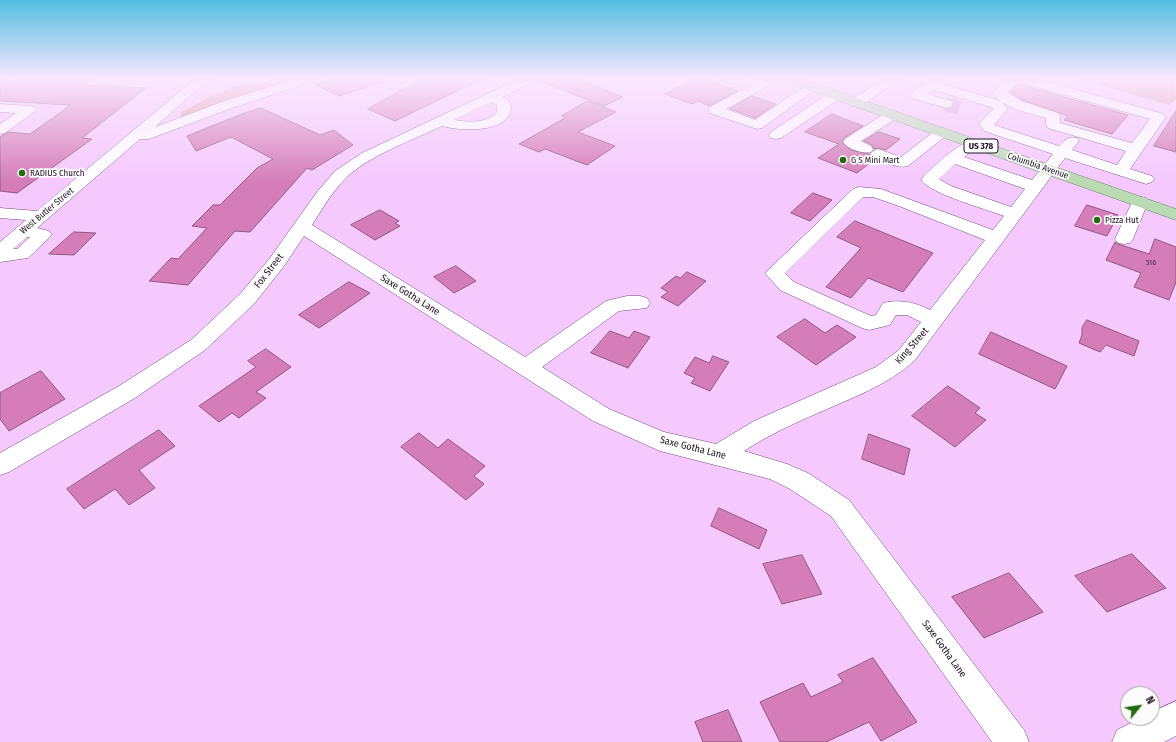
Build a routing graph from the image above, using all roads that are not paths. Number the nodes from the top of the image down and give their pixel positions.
1 (26, 113) edge
2 (163, 113) edge
3 (206, 113) edge
4 (456, 113) edge
5 (722, 113) edge
6 (775, 113) edge
7 (810, 113) edge
8 (885, 113) edge
9 (997, 113) edge
10 (1043, 113) edge
11 (1140, 113) edge
12 (977, 114) tunnel mouth
13 (892, 115) junction
14 (992, 118) junction
15 (0, 130) edge
16 (942, 132) junction
17 (1079, 133) junction
18 (776, 135) dead end
19 (128, 142) junction
20 (973, 144) junction
21 (1136, 149) junction
22 (1062, 152) junction
23 (952, 158) junction
24 (1048, 170) junction
25 (1121, 171) junction
26 (1036, 187) junction
27 (1140, 192) junction
28 (0, 213) edge
29 (1015, 214) junction
30 (1176, 215) edge
31 (42, 216) junction
32 (302, 227) junction
33 (24, 231) junction
34 (996, 238) junction
35 (1124, 239) dead end
36 (0, 251) edge
37 (0, 256) edge
38 (640, 303) dead end
39 (934, 320) junction
40 (526, 367) junction
41 (720, 455) junction
42 (0, 466) edge
43 (1176, 718) edge
44 (1012, 742) edge
45 (1129, 742) edge

1 - 15 street
2 - 19 street, West Butler Street
3 - 19 street
4 - 32 street, Fox Street
5 - 6 street
7 - 18 street
8 - 13 main road, Columbia Avenue / US 378
9 - 14 street
10 - 17 street
11 - 21 street
12 - 14 street
13 - 16 main road, Columbia Avenue / US 378
13 - 16 street
14 - 22 street
16 - 20 main road, Columbia Avenue / US 378
17 - 21 street
17 - 22 street, King Street
19 - 31 street, West Butler Street
20 - 23 street
20 - 24 main road, Columbia Avenue / US 378
21 - 25 street
22 - 24 street, King Street
22 - 25 street
23 - 26 street
23 - 29 street
24 - 26 street, King Street
24 - 27 main road, Columbia Avenue / US 378
25 - 27 street
26 - 29 street, King Street
27 - 30 main road, Columbia Avenue / US 378
27 - 35 street
28 - 31 street
29 - 34 street, King Street
31 - 33 street, West Butler Street
32 - 40 street, Saxe Gotha Lane
32 - 42 street, Fox Street
33 - 36 street, West Butler Street
33 - 37 street
34 - 39 street, King Street
34 - 39 street
38 - 40 street
39 - 41 street, King Street
40 - 41 street, Saxe Gotha Lane
41 - 44 street, Saxe Gotha Lane
43 - 45 street

